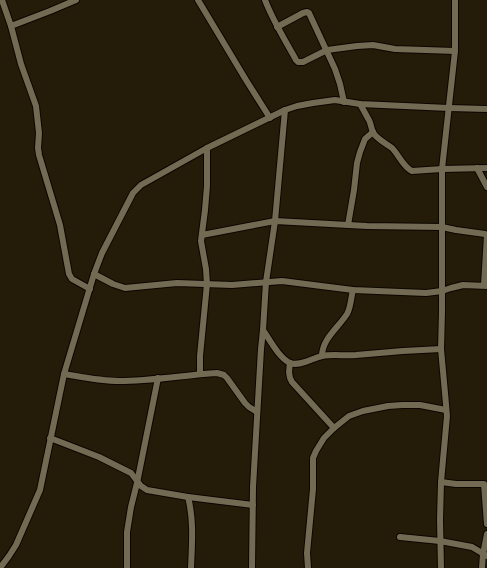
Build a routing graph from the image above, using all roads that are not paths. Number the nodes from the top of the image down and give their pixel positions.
1 (2, 0) edge
2 (76, 0) edge
3 (198, 0) edge
4 (265, 0) edge
5 (455, 0) edge
6 (7, 16) junction
7 (0, 18) edge
8 (11, 26) junction
9 (277, 27) junction
10 (327, 50) junction
11 (455, 51) junction
12 (344, 102) junction
13 (360, 104) junction
14 (449, 108) junction
15 (487, 109) edge
16 (285, 110) junction
17 (270, 118) junction
18 (373, 132) junction
19 (207, 148) junction
20 (476, 168) junction
21 (487, 168) edge
22 (442, 169) junction
23 (487, 187) edge
24 (275, 221) junction
25 (348, 225) junction
26 (442, 227) junction
27 (202, 235) junction
28 (94, 274) junction
29 (266, 282) junction
30 (207, 284) junction
31 (485, 286) edge
32 (90, 289) junction
33 (353, 290) junction
34 (442, 291) junction
35 (263, 330) junction
36 (441, 348) junction
37 (322, 356) junction
38 (290, 363) junction
39 (64, 374) junction
40 (200, 374) junction
41 (158, 378) junction
42 (446, 410) junction
43 (257, 412) junction
44 (334, 428) junction
45 (50, 438) junction
46 (441, 482) junction
47 (137, 483) junction
48 (188, 497) junction
49 (253, 504) junction
50 (487, 524) edge
51 (487, 534) edge
52 (400, 537) dead end
53 (440, 541) junction
54 (485, 555) edge
55 (127, 565) edge
56 (1, 568) edge
57 (130, 568) edge
58 (191, 568) edge
59 (252, 568) edge
60 (308, 568) edge
61 (441, 568) edge
62 (482, 568) edge

1 - 6 street
2 - 8 street
3 - 17 street
4 - 9 street
5 - 11 street
6 - 7 street
6 - 8 street
8 - 32 street
9 - 10 street
9 - 10 street
10 - 11 street
10 - 12 street
11 - 14 street
12 - 13 street
12 - 16 street
13 - 14 street
13 - 18 street
14 - 15 street
14 - 22 street
16 - 17 street
16 - 24 street
17 - 19 street
18 - 22 street
18 - 25 street
19 - 27 street
19 - 28 street
20 - 21 street
20 - 22 street
20 - 23 street
22 - 26 street
24 - 25 street
24 - 27 street
24 - 29 street
25 - 26 street
26 - 31 street
26 - 34 street
27 - 30 street
28 - 30 street
28 - 32 street
29 - 30 street
29 - 33 street
29 - 35 street
30 - 40 street
31 - 34 street
32 - 39 street
33 - 34 street
33 - 37 street
34 - 36 street
35 - 38 street
35 - 43 street
36 - 37 street
36 - 42 street
37 - 38 street
38 - 44 street
39 - 41 street
39 - 45 street
40 - 41 street
40 - 43 street
41 - 47 street
42 - 44 street
42 - 46 street
43 - 49 street
44 - 60 street
45 - 47 street
45 - 56 street
46 - 50 street
46 - 53 street
47 - 48 street
47 - 55 street
48 - 49 street
48 - 58 street
49 - 59 street
51 - 54 street
52 - 53 street
53 - 54 street
53 - 61 street
54 - 62 street
55 - 57 street

